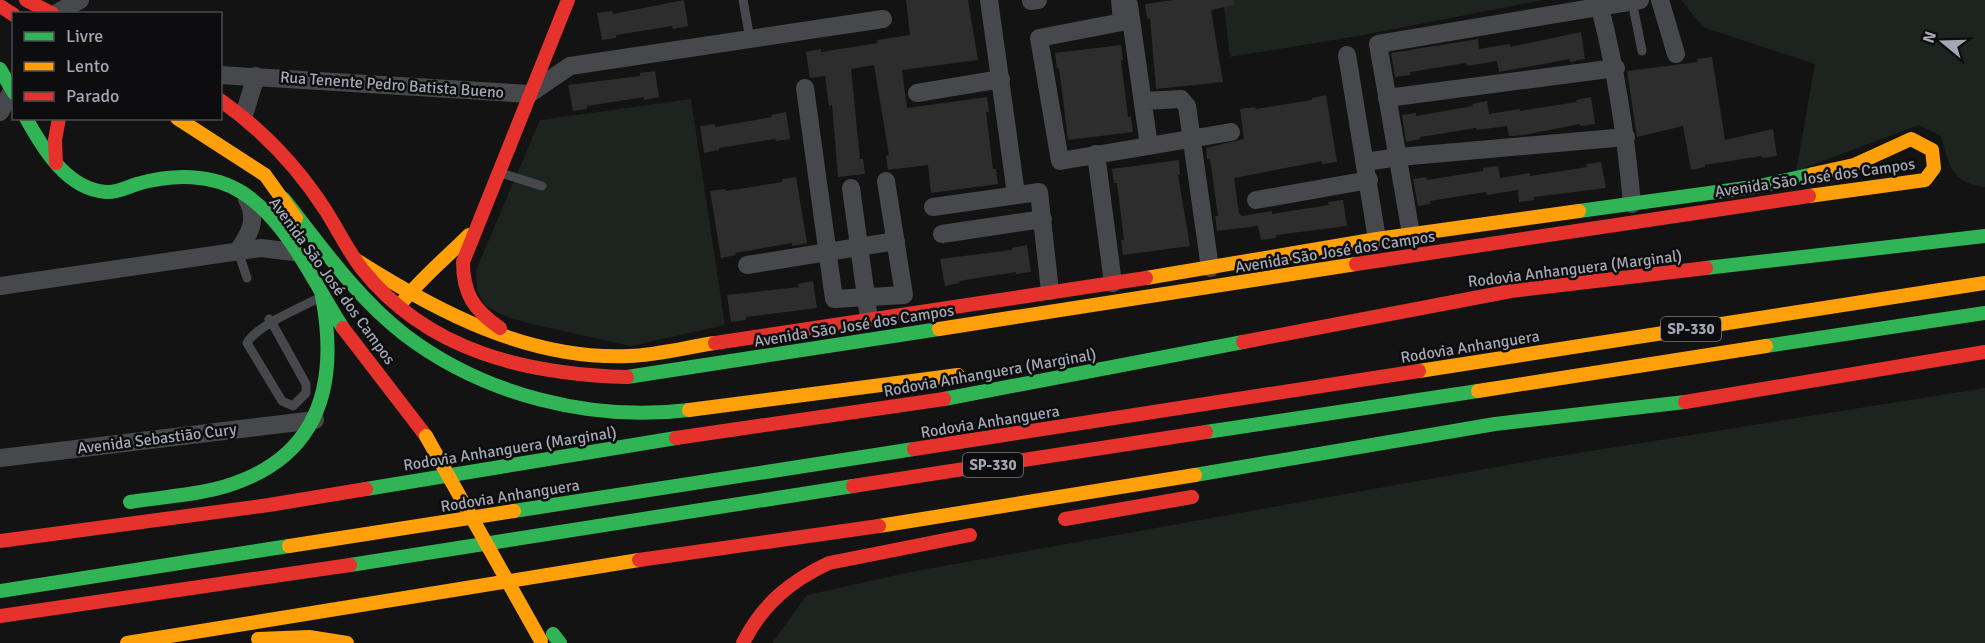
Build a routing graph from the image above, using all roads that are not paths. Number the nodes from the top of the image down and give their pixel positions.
1 (26, 0) edge
2 (80, 0) edge
3 (568, 0) edge
4 (743, 0) edge
5 (989, 0) edge
6 (1038, 0) edge
7 (1119, 0) edge
8 (1129, 0) edge
9 (1660, 0) edge
10 (1031, 1) edge
11 (1636, 1) edge
12 (1600, 8) junction
13 (50, 12) edge
14 (58, 12) edge
15 (883, 19) dead end
16 (750, 39) junction
17 (1642, 51) dead end
18 (1676, 54) dead end
19 (1347, 55) dead end
20 (1616, 68) junction
21 (222, 75) edge
22 (256, 76) junction
23 (1001, 79) junction
24 (9, 82) edge
25 (805, 88) dead end
26 (917, 93) dead end
27 (529, 94) junction
28 (1387, 98) junction
29 (222, 101) edge
30 (1143, 101) junction
31 (0, 112) edge
32 (244, 115) junction
33 (24, 120) edge
34 (59, 120) edge
35 (180, 120) edge
36 (204, 120) edge
37 (1231, 132) dead end
38 (1626, 137) junction
39 (1192, 138) junction
40 (1149, 146) junction
41 (230, 151) junction
42 (1096, 154) junction
43 (1399, 157) junction
44 (56, 163) junction
45 (1367, 171) junction
46 (499, 172) junction
47 (886, 181) dead end
48 (542, 186) dead end
49 (851, 188) dead end
50 (245, 194) junction
51 (1016, 194) junction
52 (284, 199) junction
53 (1256, 200) dead end
54 (1632, 204) junction
55 (933, 207) dead end
56 (1043, 219) junction
57 (473, 230) junction
58 (942, 234) dead end
59 (1411, 234) junction
60 (1985, 236) edge
61 (1377, 239) junction
62 (896, 241) junction
63 (859, 245) junction
64 (238, 251) junction
65 (294, 252) junction
66 (828, 252) junction
67 (747, 265) dead end
68 (1210, 268) junction
69 (247, 278) dead end
70 (1113, 283) junction
71 (1985, 284) edge
72 (0, 286) edge
73 (1050, 291) junction
74 (1511, 291) junction
75 (342, 294) dead end
76 (322, 296) junction
77 (866, 298) junction
78 (404, 299) junction
79 (1370, 303) dead end
80 (1985, 313) edge
81 (869, 319) junction
82 (271, 321) junction
83 (1903, 326) junction
84 (523, 342) junction
85 (1985, 352) edge
86 (974, 372) dead end
87 (1649, 379) dead end
88 (1544, 403) dead end
89 (315, 420) junction
90 (1495, 424) junction
91 (1429, 436) junction
92 (0, 458) edge
93 (1384, 458) dead end
94 (457, 461) dead end
95 (468, 482) dead end
96 (1209, 494) dead end
97 (479, 502) dead end
98 (111, 506) dead end
99 (55, 519) dead end
100 (1053, 521) dead end
101 (985, 532) dead end
102 (0, 533) edge
103 (0, 541) edge
104 (0, 591) edge
105 (0, 616) edge
106 (248, 639) dead end
107 (549, 640) edge
108 (228, 641) dead end
109 (127, 643) edge
110 (208, 643) edge
111 (347, 643) edge
112 (743, 643) edge

1 - 13 main road
2 - 14 street
3 - 27 main road
4 - 16 lane
5 - 23 street
6 - 10 street
7 - 42 street
8 - 30 street
9 - 18 street
11 - 12 street
11 - 17 lane
12 - 20 street
12 - 28 street
15 - 16 street
16 - 27 street
19 - 45 street
20 - 28 street
20 - 38 street
21 - 22 street, Rua Tenente Pedro Batista Bueno
22 - 27 street, Rua Tenente Pedro Batista Bueno
22 - 32 street, Rua Tenente Pedro Batista Bueno
23 - 26 street
23 - 51 street
24 - 31 street
25 - 66 street
27 - 46 main road
28 - 43 street
29 - 32 main road, Avenida São José dos Campos
30 - 39 street
30 - 40 street
32 - 78 main road, Avenida São José dos Campos
33 - 44 main road, Avenida São José dos Campos
34 - 44 main road
35 - 41 main road, Avenida São José dos Campos
36 - 41 main road
37 - 39 street
38 - 43 street
38 - 54 street
39 - 40 street
39 - 68 street
40 - 42 street
41 - 52 main road, Avenida São José dos Campos
42 - 70 street
43 - 45 street
43 - 59 street
44 - 50 main road, Avenida São José dos Campos
45 - 53 street
45 - 61 street
46 - 48 lane
46 - 57 main road
47 - 62 street
49 - 63 street
50 - 64 street
50 - 65 main road, Avenida São José dos Campos
51 - 55 street
51 - 56 street
52 - 75 main road, Avenida São José dos Campos
52 - 86 main road
54 - 59 main road, Avenida São José dos Campos
54 - 78 main road, Avenida São José dos Campos
56 - 58 street
56 - 73 street
57 - 78 main road
57 - 84 main road
59 - 61 main road, Avenida São José dos Campos
60 - 74 main road, Rodovia Anhanguera (Marginal)
61 - 68 main road, Avenida São José dos Campos
62 - 63 street
62 - 77 street
63 - 66 street
63 - 77 street
64 - 65 street
64 - 69 lane
64 - 72 street
65 - 76 main road, Avenida São José dos Campos
66 - 67 street
66 - 77 street
68 - 70 main road, Avenida São José dos Campos
70 - 73 main road, Avenida São José dos Campos
71 - 104 main road, Rodovia Anhanguera / SP-330
73 - 81 main road, Avenida São José dos Campos
74 - 79 main road
74 - 103 main road, Rodovia Anhanguera (Marginal)
76 - 82 lane
76 - 89 main road
76 - 107 main road, Avenida São José dos Campos, bridge
77 - 81 street
78 - 84 main road, Avenida São José dos Campos
80 - 83 main road, SP-330
81 - 84 main road, Avenida São José dos Campos
82 - 82 lane
83 - 87 main road
83 - 105 main road, SP-330
85 - 90 main road
88 - 90 main road
89 - 92 street, Avenida Sebastião Cury
89 - 98 main road
90 - 91 main road
91 - 93 main road
91 - 109 main road
94 - 95 main road
96 - 100 main road
97 - 107 main road, Avenida São José dos Campos
99 - 102 main road
101 - 112 main road
106 - 111 main road
108 - 110 main road

